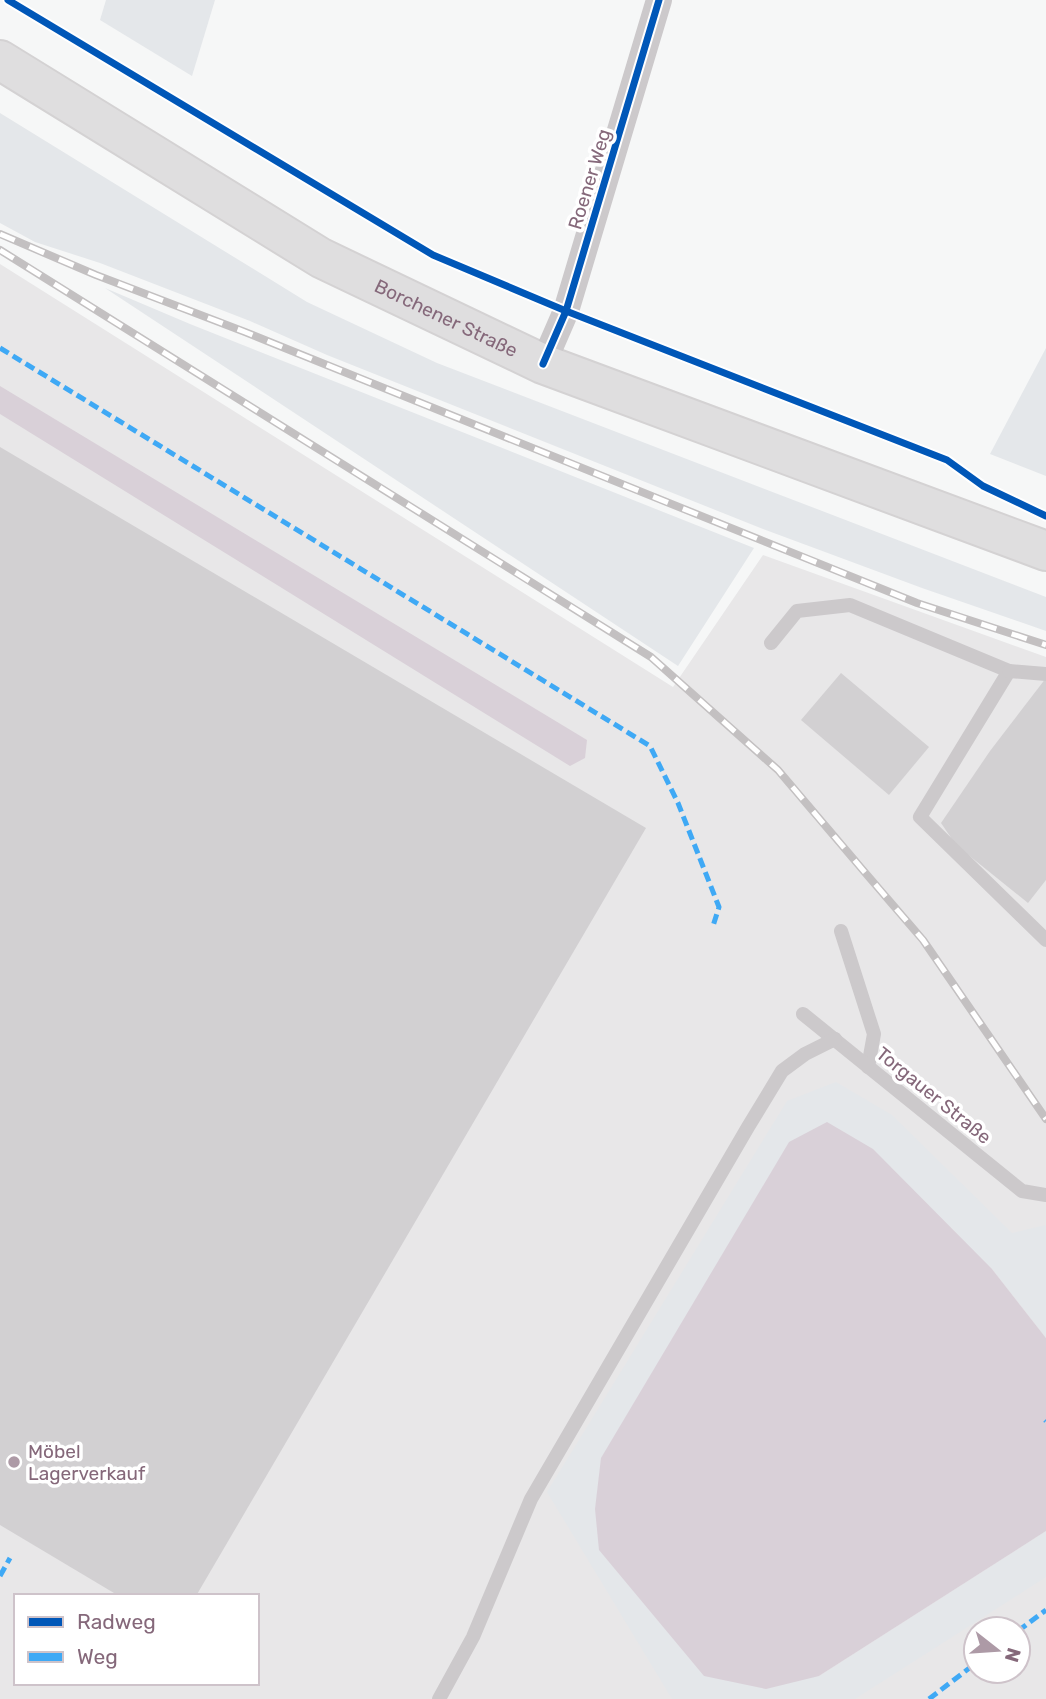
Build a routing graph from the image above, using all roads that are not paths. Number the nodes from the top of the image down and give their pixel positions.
1 (659, 0) edge
2 (0, 60) edge
3 (543, 364) junction
4 (1046, 551) edge
5 (771, 643) dead end
6 (1009, 671) junction
7 (1046, 674) edge
8 (841, 931) dead end
9 (1046, 940) edge
10 (803, 1014) dead end
11 (835, 1039) junction
12 (868, 1067) junction
13 (1046, 1195) edge
14 (439, 1699) edge

1 - 3 street, Roener Weg
2 - 3 main road, Borchener Straße
3 - 4 main road, Borchener Straße
5 - 6 lane
6 - 7 lane
6 - 9 lane
8 - 12 lane
10 - 11 lane, Torgauer Straße
11 - 12 lane, Torgauer Straße
11 - 14 lane
12 - 13 lane, Torgauer Straße

